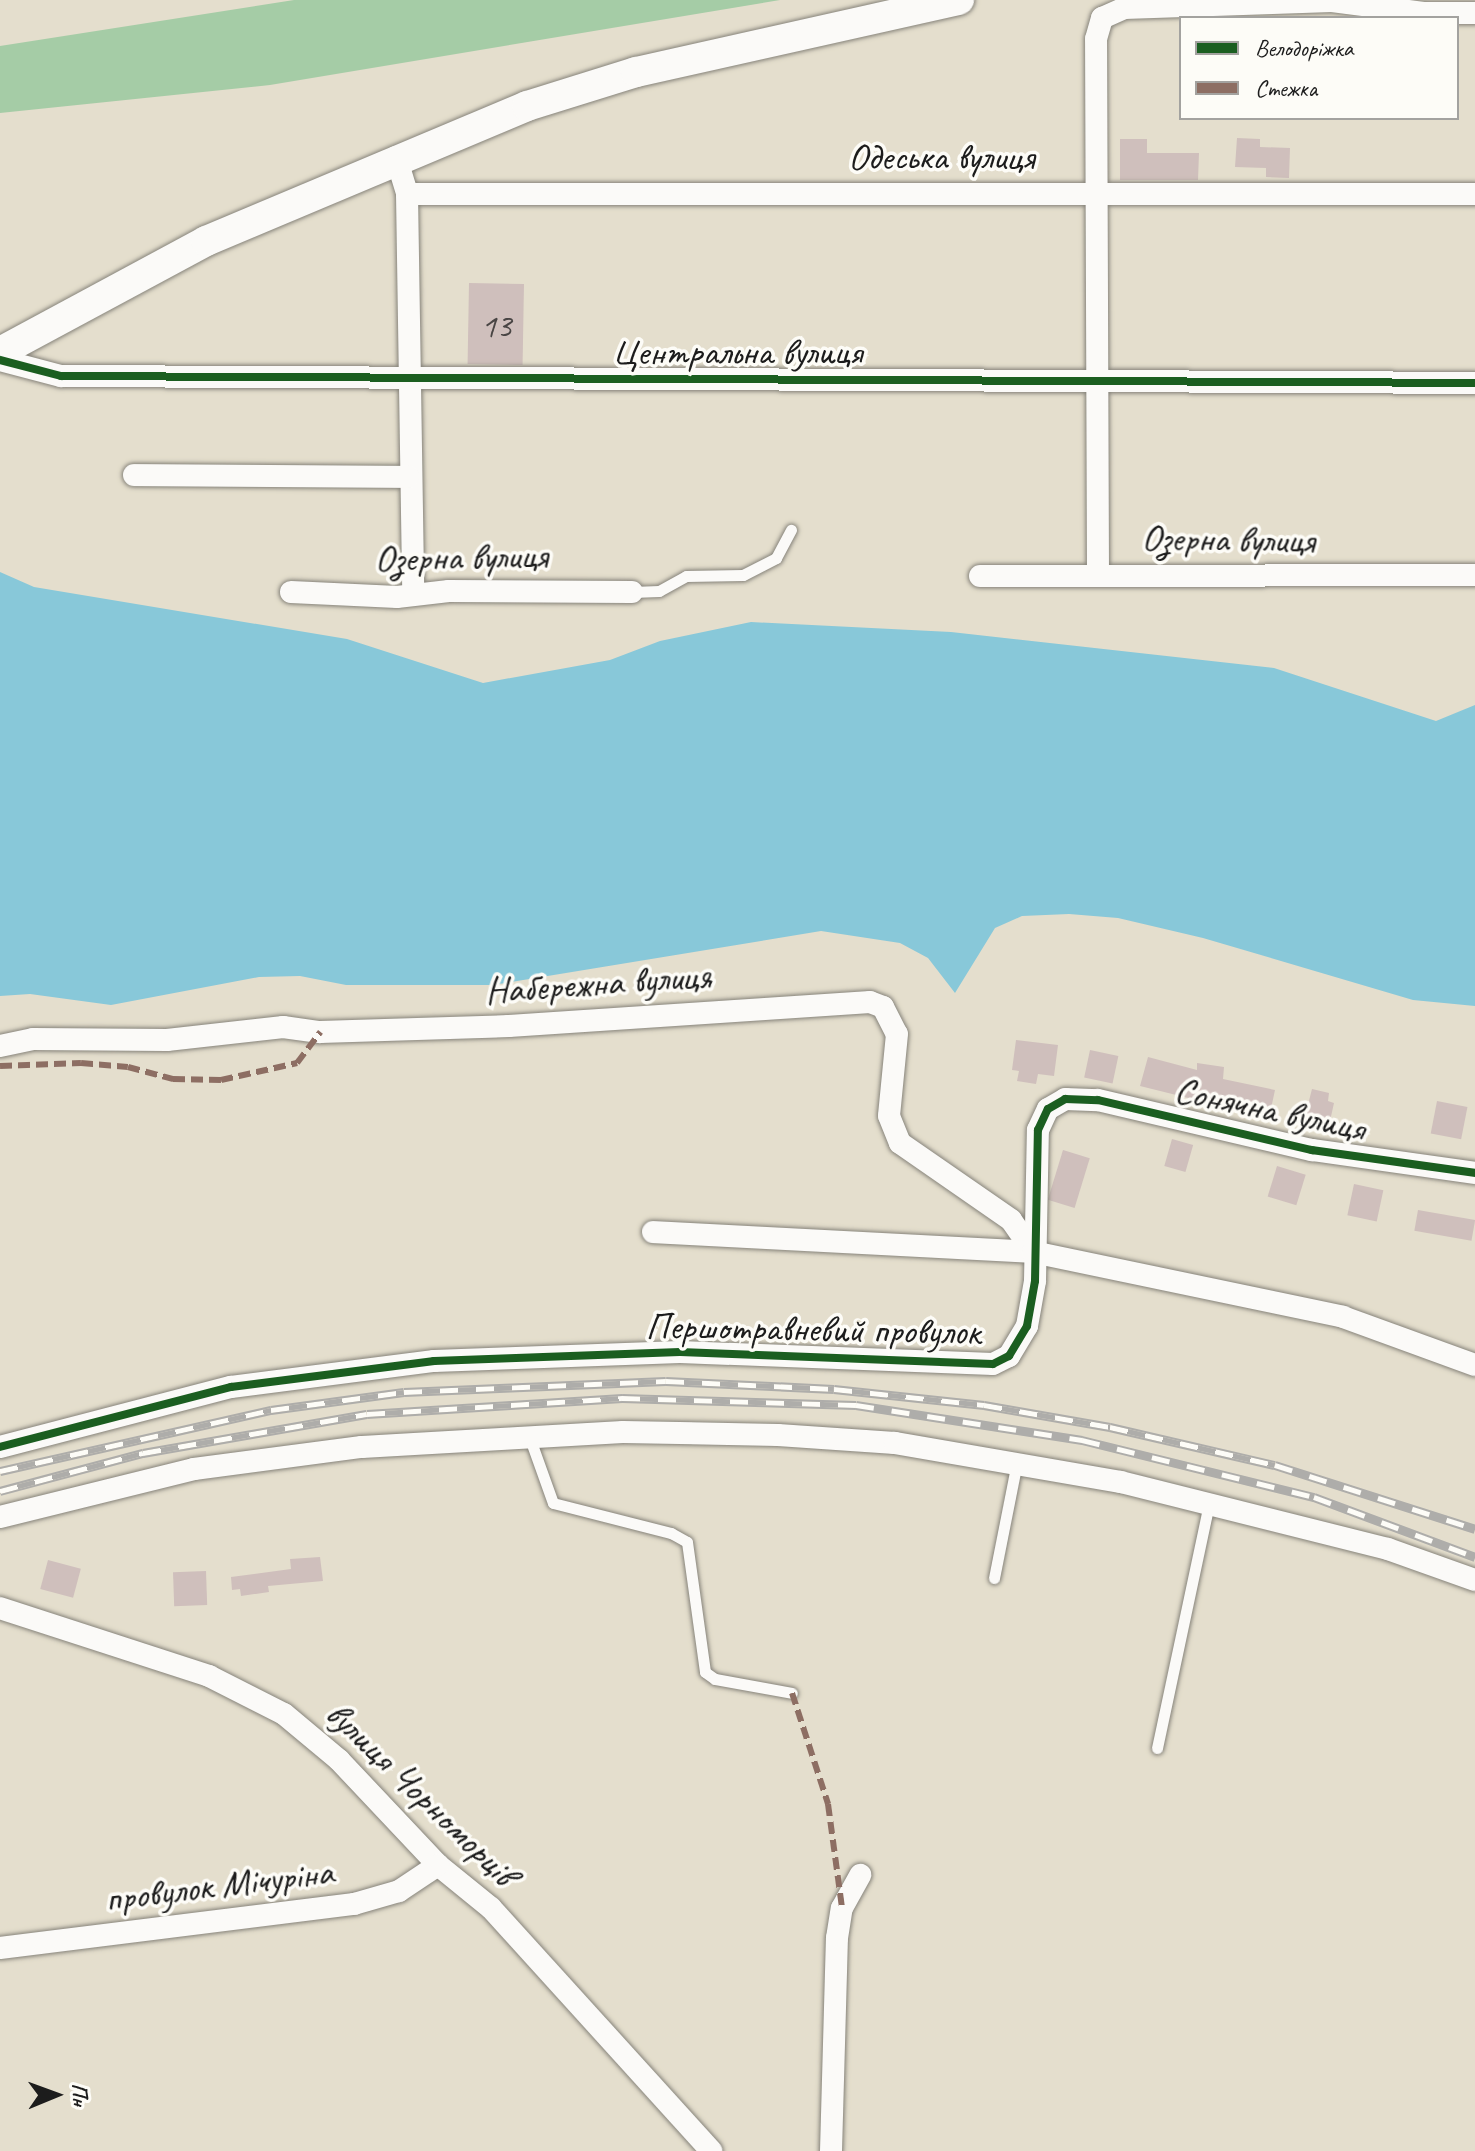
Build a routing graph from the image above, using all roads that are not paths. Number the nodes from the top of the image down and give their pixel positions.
1 (959, 0) edge
2 (1475, 13) edge
3 (396, 157) junction
4 (1096, 193) junction
5 (407, 194) junction
6 (1475, 194) edge
7 (0, 352) edge
8 (0, 360) edge
9 (407, 378) junction
10 (1098, 382) junction
11 (1475, 383) edge
12 (134, 475) dead end
13 (408, 477) junction
14 (791, 530) dead end
15 (1098, 573) junction
16 (1475, 575) edge
17 (980, 576) dead end
18 (291, 592) dead end
19 (632, 592) joint
20 (413, 593) junction
21 (0, 1046) edge
22 (1475, 1173) edge
23 (653, 1232) dead end
24 (1033, 1252) junction
25 (1475, 1365) edge
26 (528, 1435) junction
27 (0, 1447) edge
28 (1017, 1461) junction
29 (1209, 1504) junction
30 (0, 1517) edge
31 (994, 1578) dead end
32 (1475, 1580) edge
33 (0, 1608) edge
34 (792, 1693) dead end
35 (1157, 1748) dead end
36 (438, 1865) junction
37 (860, 1875) dead end
38 (0, 1948) edge
39 (711, 2151) edge
40 (831, 2151) edge

1 - 3 main road
2 - 4 street
3 - 5 street
3 - 7 main road
4 - 5 street, Одеська вулиця
4 - 6 street, Одеська вулиця
4 - 10 street
5 - 9 street
8 - 9 street, Центральна вулиця
9 - 10 street, Центральна вулиця
9 - 13 street
10 - 11 street, Центральна вулиця
10 - 15 street
12 - 13 street
13 - 20 street
14 - 19 lane
15 - 16 street, Озерна вулиця
15 - 17 street, Озерна вулиця
18 - 20 street, Озерна вулиця
19 - 20 street, Озерна вулиця
21 - 24 street, Набережна вулиця
22 - 24 street, Сонячна вулиця
23 - 24 street
24 - 25 street
24 - 27 street, Першотравневий провулок
26 - 28 street
26 - 30 street
26 - 34 lane
28 - 29 street
28 - 31 lane
29 - 32 street
29 - 35 lane
33 - 36 street, вулиця Чорноморців
36 - 38 street, провулок Мічуріна
36 - 39 street, вулиця Чорноморців
37 - 40 street

